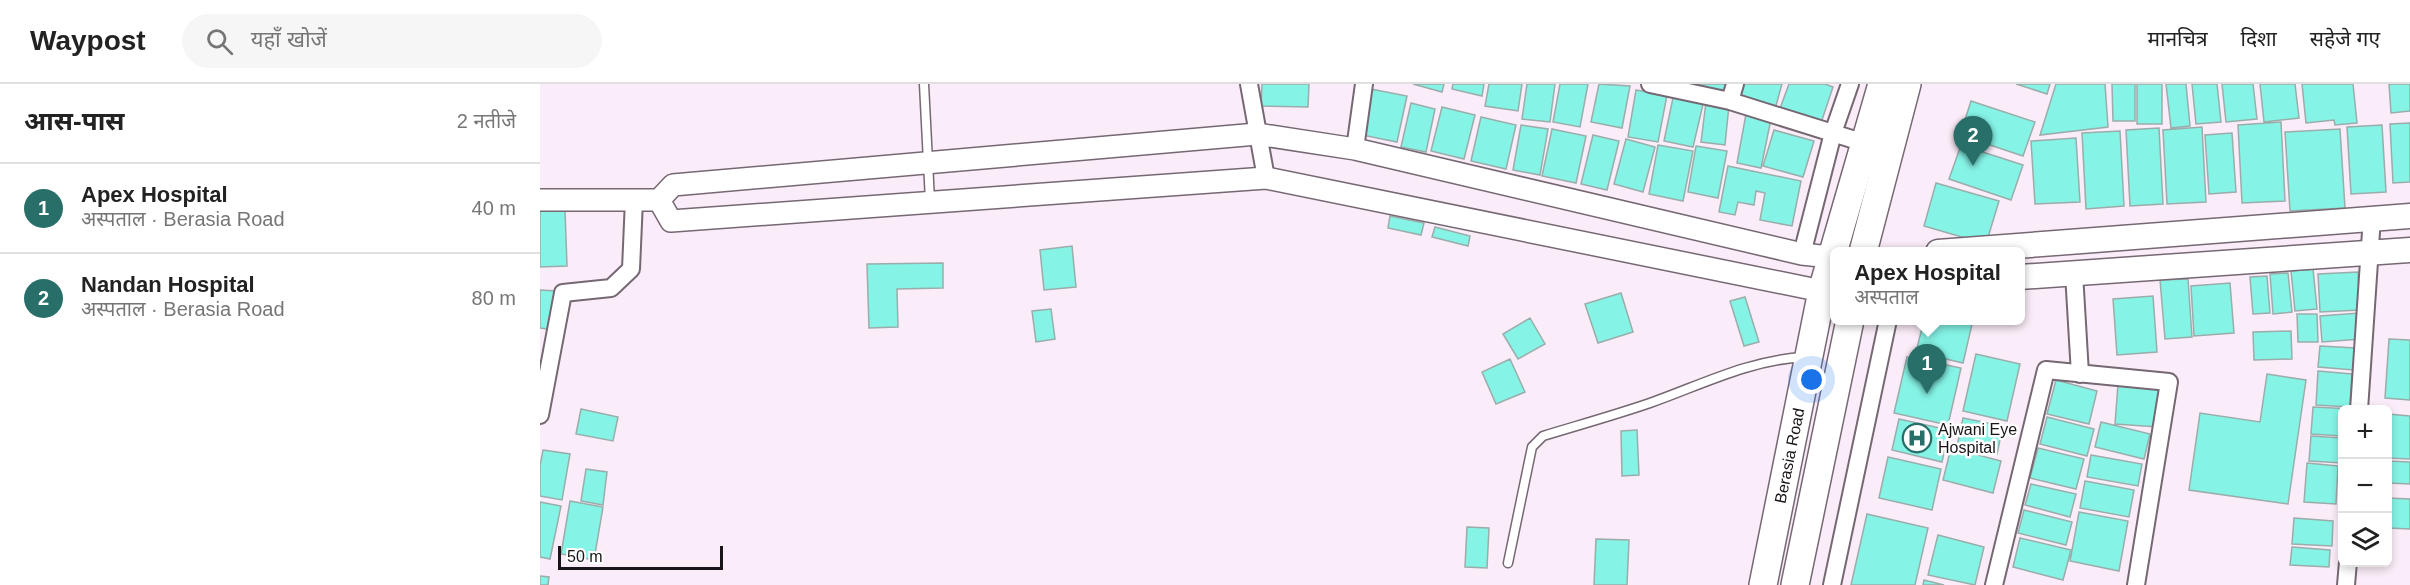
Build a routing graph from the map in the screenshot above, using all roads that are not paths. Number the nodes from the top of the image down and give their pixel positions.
1 (924, 84) edge
2 (1249, 84) edge
3 (1364, 84) edge
4 (1650, 84) edge
5 (1735, 84) edge
6 (1851, 84) edge
7 (1882, 84) edge
8 (1907, 84) edge
9 (1730, 101) junction
10 (1833, 133) junction
11 (1257, 134) junction
12 (1864, 143) junction
13 (1355, 149) junction
14 (1889, 152) junction
15 (928, 162) junction
16 (1266, 178) junction
17 (540, 200) edge
18 (634, 200) junction
19 (659, 200) junction
20 (930, 201) junction
21 (2410, 216) edge
22 (2372, 217) junction
23 (2187, 233) junction
24 (1835, 247) edge
25 (1864, 247) edge
26 (2004, 247) edge
27 (2410, 250) edge
28 (2370, 252) junction
29 (1802, 254) junction
30 (1830, 257) edge
31 (2189, 264) junction
32 (2074, 273) junction
33 (1830, 274) edge
34 (2025, 278) edge
35 (1828, 291) edge
36 (1849, 325) edge
37 (1887, 325) edge
38 (1809, 356) junction
39 (2080, 374) junction
40 (2359, 405) edge
41 (540, 415) edge
42 (1508, 563) dead end
43 (2348, 567) edge
44 (1763, 585) edge
45 (1795, 585) edge
46 (1832, 585) edge
47 (1994, 585) edge
48 (2136, 585) edge
49 (2346, 585) edge

1 - 15 lane
2 - 11 street
3 - 13 street
4 - 9 street
5 - 9 street
6 - 10 street
7 - 12 main road, Berasia Road
8 - 14 main road
9 - 10 street
10 - 12 street
10 - 29 street
11 - 13 street
11 - 15 street
11 - 16 street
12 - 14 street
12 - 24 main road, Berasia Road
13 - 29 street
14 - 25 main road
15 - 19 street
15 - 20 lane
16 - 20 street
16 - 35 street
17 - 18 street
18 - 19 street
18 - 41 street
19 - 20 street
21 - 22 main road
22 - 23 main road
22 - 28 street
23 - 26 main road
23 - 31 main road
27 - 28 main road
28 - 31 main road
28 - 40 street
29 - 30 street
31 - 32 main road
32 - 34 main road
32 - 39 street
33 - 35 main road, Berasia Road
35 - 38 main road, Berasia Road
36 - 45 main road, Berasia Road
37 - 46 street
38 - 42 lane
38 - 44 main road, Berasia Road
39 - 47 street
39 - 48 street
43 - 49 street

